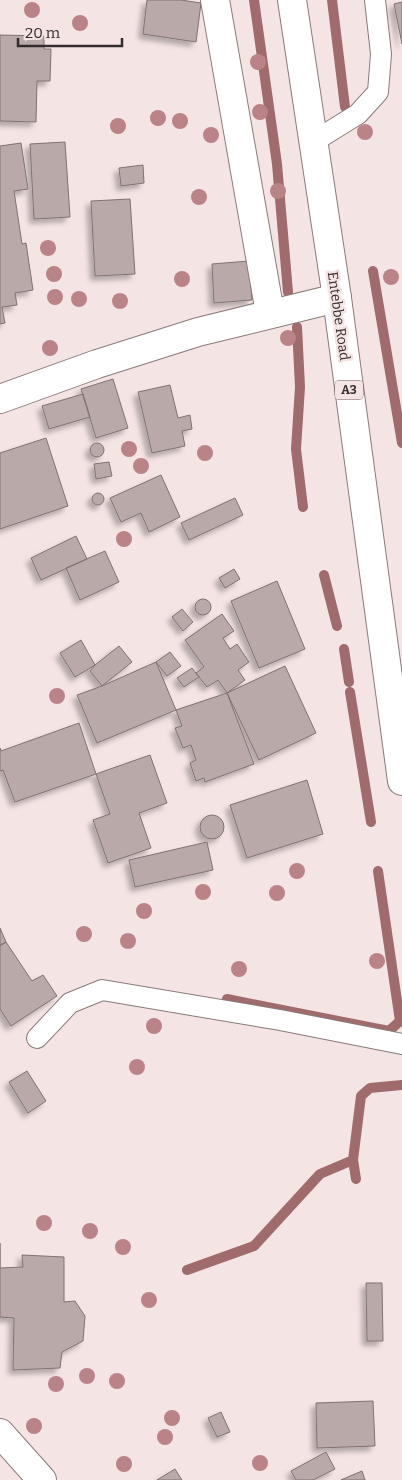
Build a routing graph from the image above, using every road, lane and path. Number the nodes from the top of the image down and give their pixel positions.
1 (215, 0) edge
2 (292, 0) edge
3 (375, 0) edge
4 (313, 142) junction
5 (337, 298) junction
6 (270, 313) junction
7 (0, 399) edge
8 (402, 781) edge
9 (37, 1038) dead end
10 (402, 1044) edge
11 (0, 1433) edge
12 (42, 1480) edge

1 - 6 main road
2 - 4 main road, Entebbe Road / A3
3 - 4 lane
4 - 5 main road, Entebbe Road / A3
5 - 6 main road
5 - 8 main road, Entebbe Road / A3
6 - 7 main road
9 - 10 lane
11 - 12 main road

